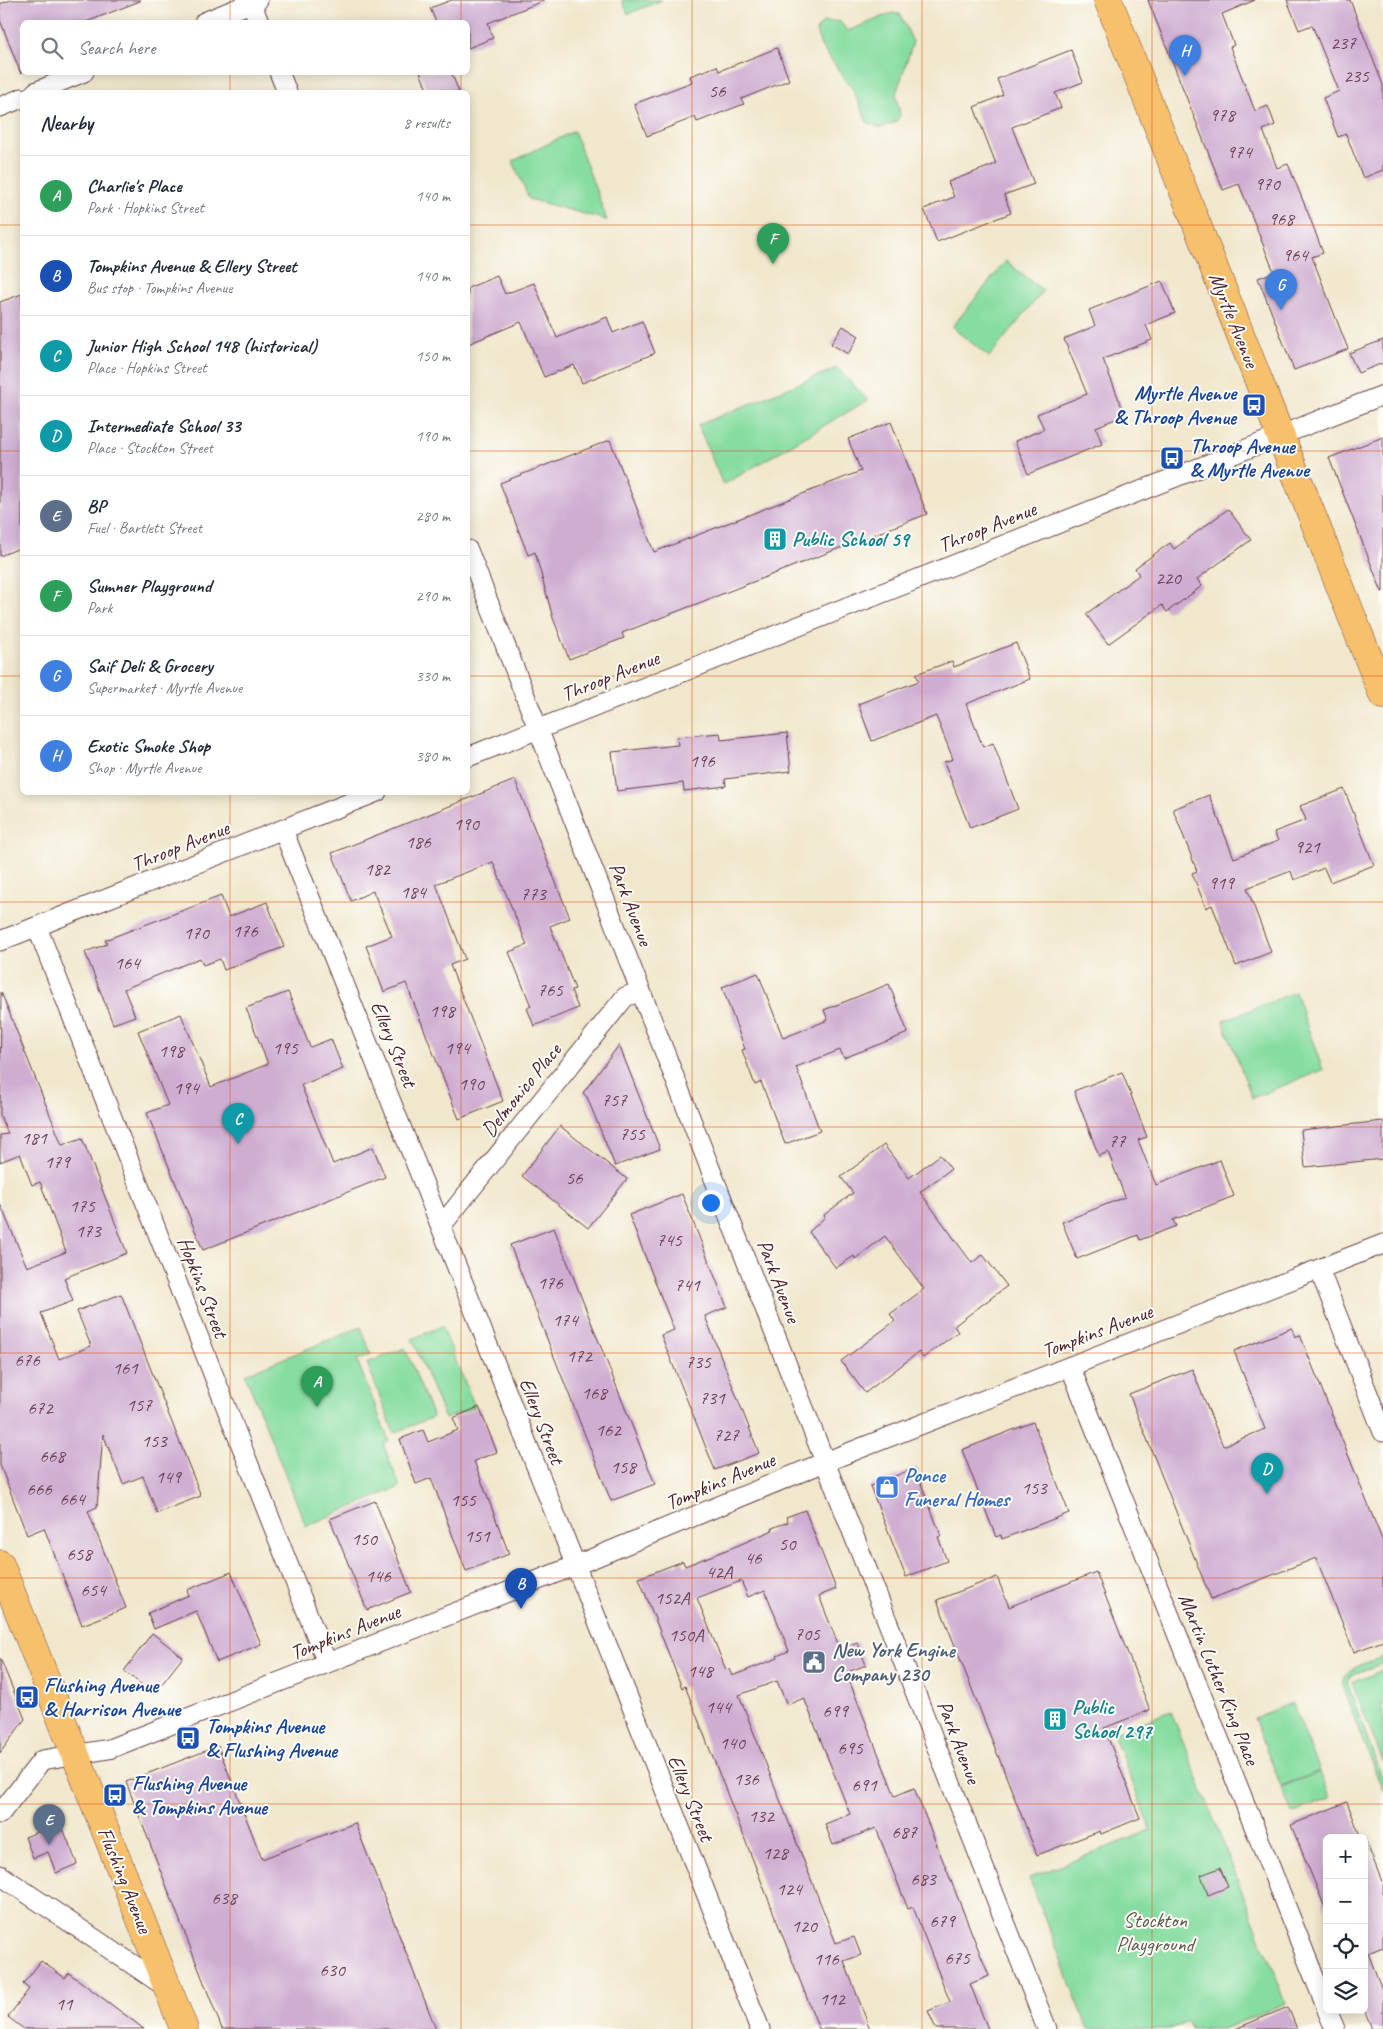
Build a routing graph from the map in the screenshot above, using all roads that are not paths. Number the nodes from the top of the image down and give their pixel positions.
1 (1108, 0) edge
2 (253, 1) edge
3 (209, 20) edge
4 (258, 20) edge
5 (77, 75) edge
6 (280, 75) edge
7 (41, 90) edge
8 (286, 90) edge
9 (20, 99) edge
10 (0, 107) edge
11 (1383, 395) edge
12 (1280, 436) junction
13 (470, 555) edge
14 (1383, 695) edge
15 (538, 729) junction
16 (470, 756) edge
17 (370, 795) edge
18 (283, 830) junction
19 (37, 927) junction
20 (0, 941) edge
21 (641, 991) junction
22 (442, 1225) junction
23 (1383, 1244) edge
24 (1319, 1269) junction
25 (1070, 1366) junction
26 (1383, 1432) edge
27 (825, 1462) junction
28 (0, 1564) edge
29 (574, 1566) junction
30 (327, 1664) junction
31 (74, 1754) junction
32 (0, 1814) edge
33 (0, 1875) edge
34 (169, 1990) junction
35 (1323, 2000) edge
36 (1328, 2014) edge
37 (184, 2029) edge
38 (760, 2029) edge
39 (1047, 2029) edge
40 (1334, 2029) edge

1 - 12 main road, Myrtle Avenue
2 - 3 street
2 - 4 street
5 - 7 street
6 - 8 street
9 - 10 street
11 - 12 street, Throop Avenue
12 - 14 main road, Myrtle Avenue
12 - 15 street, Throop Avenue
13 - 15 street, Park Avenue
15 - 16 street, Throop Avenue
15 - 21 street, Park Avenue
17 - 18 street, Throop Avenue
18 - 19 street, Throop Avenue
18 - 22 street, Ellery Street
19 - 20 street, Throop Avenue
19 - 30 street, Hopkins Street
21 - 22 street, Delmonico Place
21 - 27 street, Park Avenue
22 - 29 street, Ellery Street
23 - 24 street, Tompkins Avenue
24 - 25 street, Tompkins Avenue
24 - 26 street
25 - 27 street, Tompkins Avenue
25 - 35 street, Martin Luther King Place
27 - 29 street, Tompkins Avenue
27 - 39 street, Park Avenue
28 - 31 main road, Flushing Avenue
29 - 30 street, Tompkins Avenue
29 - 38 street, Ellery Street
30 - 31 street, Tompkins Avenue
31 - 32 street, Tompkins Avenue
31 - 34 main road, Flushing Avenue
33 - 34 street
34 - 37 main road, Flushing Avenue
36 - 40 street, Martin Luther King Place

